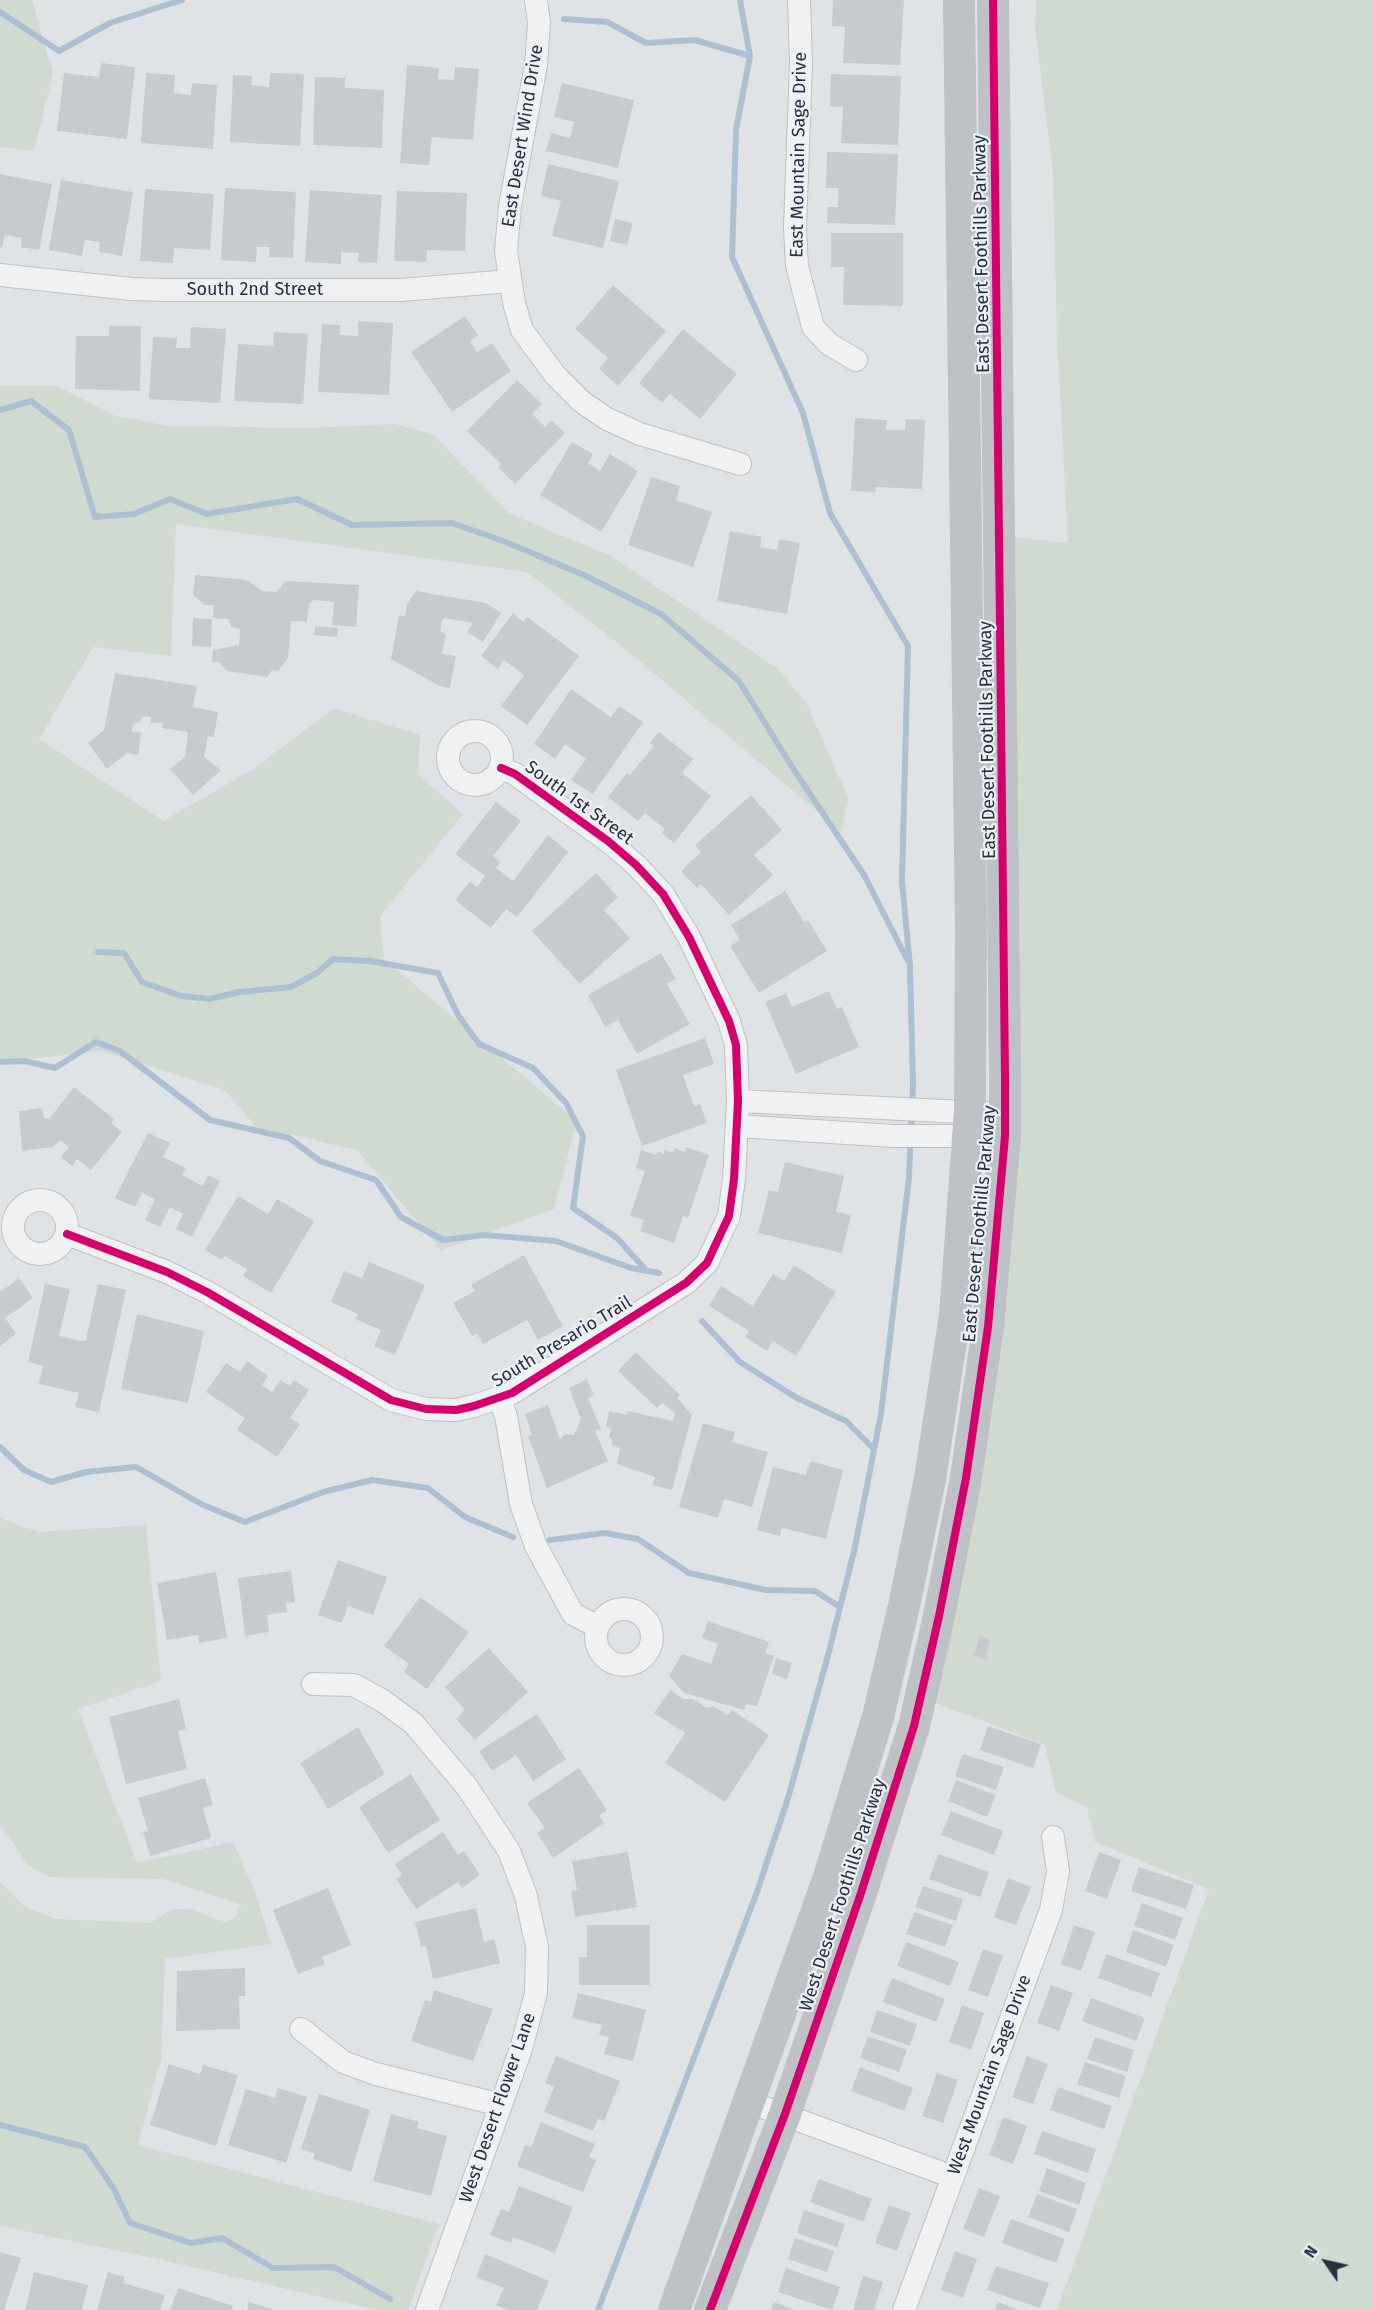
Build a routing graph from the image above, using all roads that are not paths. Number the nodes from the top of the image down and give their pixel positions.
1 (536, 0) edge
2 (799, 0) edge
3 (958, 0) edge
4 (993, 0) edge
5 (0, 274) edge
6 (510, 281) junction
7 (855, 360) dead end
8 (740, 464) dead end
9 (501, 768) dead end
10 (738, 1101) junction
11 (970, 1124) junction
12 (1005, 1125) junction
13 (737, 1126) junction
14 (67, 1234) junction
15 (7, 1235) edge
16 (499, 1399) junction
17 (966, 1478) joint
18 (930, 1479) joint
19 (598, 1627) dead end
20 (313, 1684) dead end
21 (1053, 1837) dead end
22 (301, 2029) dead end
23 (749, 2102) junction
24 (501, 2105) junction
25 (784, 2114) junction
26 (953, 2177) junction
27 (428, 2310) edge
28 (674, 2310) edge
29 (710, 2310) edge
30 (904, 2310) edge

1 - 6 street, East Desert Wind Drive
2 - 7 street, East Mountain Sage Drive
3 - 11 street, East Desert Foothills Parkway
4 - 12 street, East Desert Foothills Parkway
5 - 6 street, South 2nd Street
6 - 8 street, East Desert Wind Drive
9 - 10 street, South 1st Street
10 - 11 street
10 - 13 street, South 1st Street
11 - 12 street
11 - 13 street
11 - 18 street, East Desert Foothills Parkway
12 - 17 street, East Desert Foothills Parkway
13 - 16 street, South Presario Trail
14 - 15 street
14 - 15 street
14 - 16 street, South Presario Trail
16 - 19 street
17 - 25 street, West Desert Foothills Parkway
18 - 23 street, West Desert Foothills Parkway
20 - 24 street, West Desert Flower Lane
21 - 26 street, West Mountain Sage Drive
22 - 24 street
23 - 25 street
23 - 28 street, West Desert Foothills Parkway
24 - 27 street, West Desert Flower Lane
25 - 26 street
25 - 29 street, West Desert Foothills Parkway
26 - 30 street, West Mountain Sage Drive

